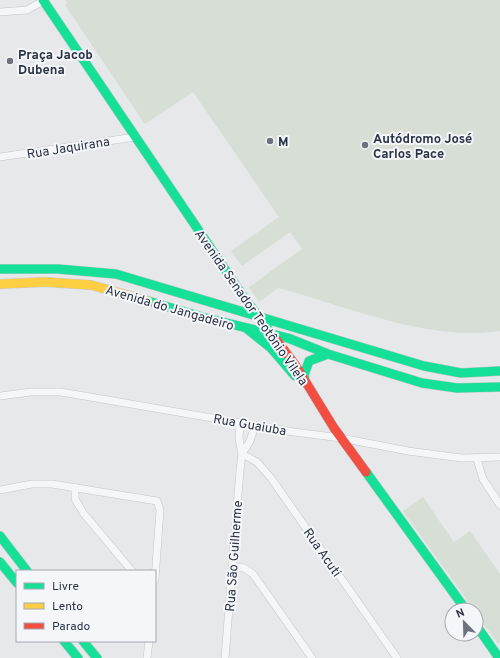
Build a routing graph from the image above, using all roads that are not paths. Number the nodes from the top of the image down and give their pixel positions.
1 (43, 0) edge
2 (0, 12) edge
3 (135, 137) junction
4 (0, 157) edge
5 (27, 267) junction
6 (0, 269) edge
7 (28, 282) junction
8 (0, 284) edge
9 (258, 317) junction
10 (246, 328) junction
11 (272, 334) junction
12 (328, 354) junction
13 (500, 371) edge
14 (305, 383) junction
15 (500, 387) edge
16 (0, 396) edge
17 (240, 423) junction
18 (255, 425) junction
19 (341, 438) junction
20 (242, 454) junction
21 (500, 457) edge
22 (476, 459) junction
23 (75, 487) junction
24 (0, 490) edge
25 (500, 505) edge
26 (0, 536) edge
27 (0, 564) edge
28 (232, 566) junction
29 (26, 570) edge
30 (131, 570) edge
31 (156, 570) edge
32 (16, 583) edge
33 (460, 602) edge
34 (484, 636) edge
35 (65, 642) edge
36 (84, 642) edge
37 (149, 642) edge
38 (226, 657) edge
39 (78, 658) edge
40 (96, 658) edge
41 (147, 658) edge
42 (312, 658) edge
43 (397, 658) edge
44 (499, 658) edge

1 - 2 street
1 - 3 street, Avenida Senador Teotônio Vilela
3 - 4 street, Rua Jaquirana
3 - 9 street, Avenida Senador Teotônio Vilela
5 - 6 street, Avenida do Jangadeiro
5 - 7 street
5 - 9 street, Avenida do Jangadeiro
7 - 8 street, Avenida do Jangadeiro
7 - 10 street, Avenida do Jangadeiro
9 - 11 street, Avenida Senador Teotônio Vilela
9 - 13 street, Avenida do Jangadeiro
10 - 11 street, Avenida do Jangadeiro
10 - 14 street
11 - 12 street, Avenida do Jangadeiro
11 - 14 street, Avenida Senador Teotônio Vilela
12 - 14 street
12 - 15 street, Avenida do Jangadeiro
14 - 19 street, Avenida Senador Teotônio Vilela
16 - 17 street, Rua Guaiuba
17 - 18 street, Rua Guaiuba
17 - 20 street, Rua São Guilherme
18 - 19 street, Rua Guaiuba
18 - 20 street, Rua São Guilherme
19 - 22 street, Rua Guaiuba
19 - 33 street, Avenida Senador Teotônio Vilela
20 - 28 street, Rua São Guilherme
20 - 43 street, Rua Acuti
21 - 22 street, Rua Guaiuba
22 - 25 street
23 - 24 street
23 - 30 street
23 - 31 street
26 - 29 street
27 - 32 street
28 - 38 street, Rua São Guilherme
28 - 42 street
34 - 44 street
35 - 39 street
36 - 40 street
37 - 41 street

